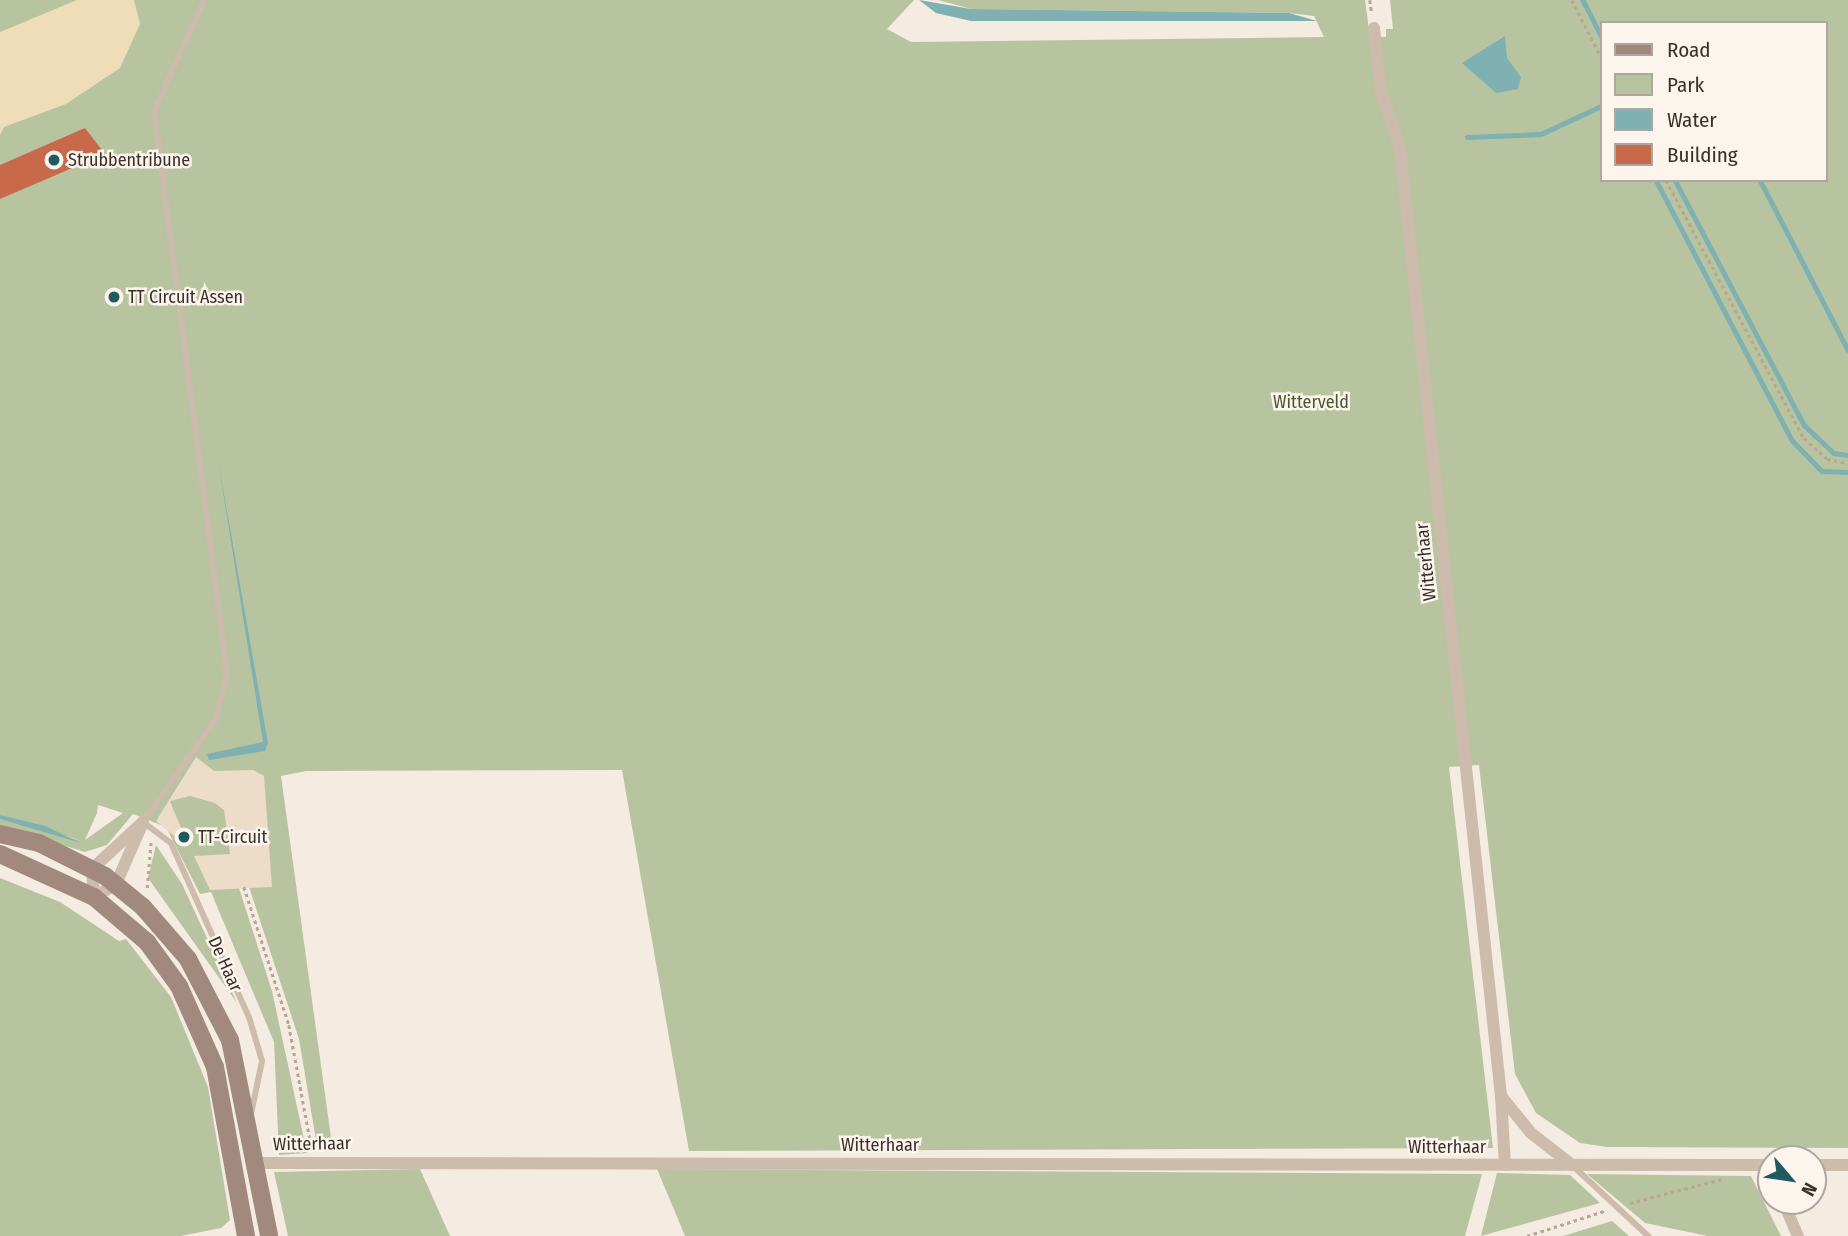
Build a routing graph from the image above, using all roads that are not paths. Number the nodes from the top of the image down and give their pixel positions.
1 (204, 0) edge
2 (1374, 28) dead end
3 (143, 822) junction
4 (0, 834) edge
5 (0, 855) edge
6 (92, 869) junction
7 (116, 884) junction
8 (94, 897) junction
9 (1501, 1096) junction
10 (247, 1122) junction
11 (254, 1163) junction
12 (1505, 1165) junction
13 (1757, 1165) edge
14 (1827, 1165) edge
15 (1848, 1165) edge
16 (232, 1166) junction
17 (1573, 1166) junction
18 (1789, 1215) edge
19 (246, 1236) edge
20 (269, 1236) edge
21 (1648, 1236) edge
22 (1798, 1236) edge

1 - 3 lane
2 - 9 street, Witterhaar
3 - 6 street
3 - 7 street
3 - 10 lane, De Haar
4 - 6 street, De Haar
5 - 8 street
6 - 7 street, De Haar
6 - 8 street
7 - 8 street
7 - 10 street, De Haar
8 - 16 street
9 - 12 street, Witterhaar
9 - 17 street
10 - 11 street, De Haar
11 - 12 street, Witterhaar
11 - 16 street
11 - 20 street, De Haar
12 - 17 street, Witterhaar
13 - 17 street, Witterhaar
14 - 15 street
16 - 19 street
17 - 21 lane
18 - 22 street

